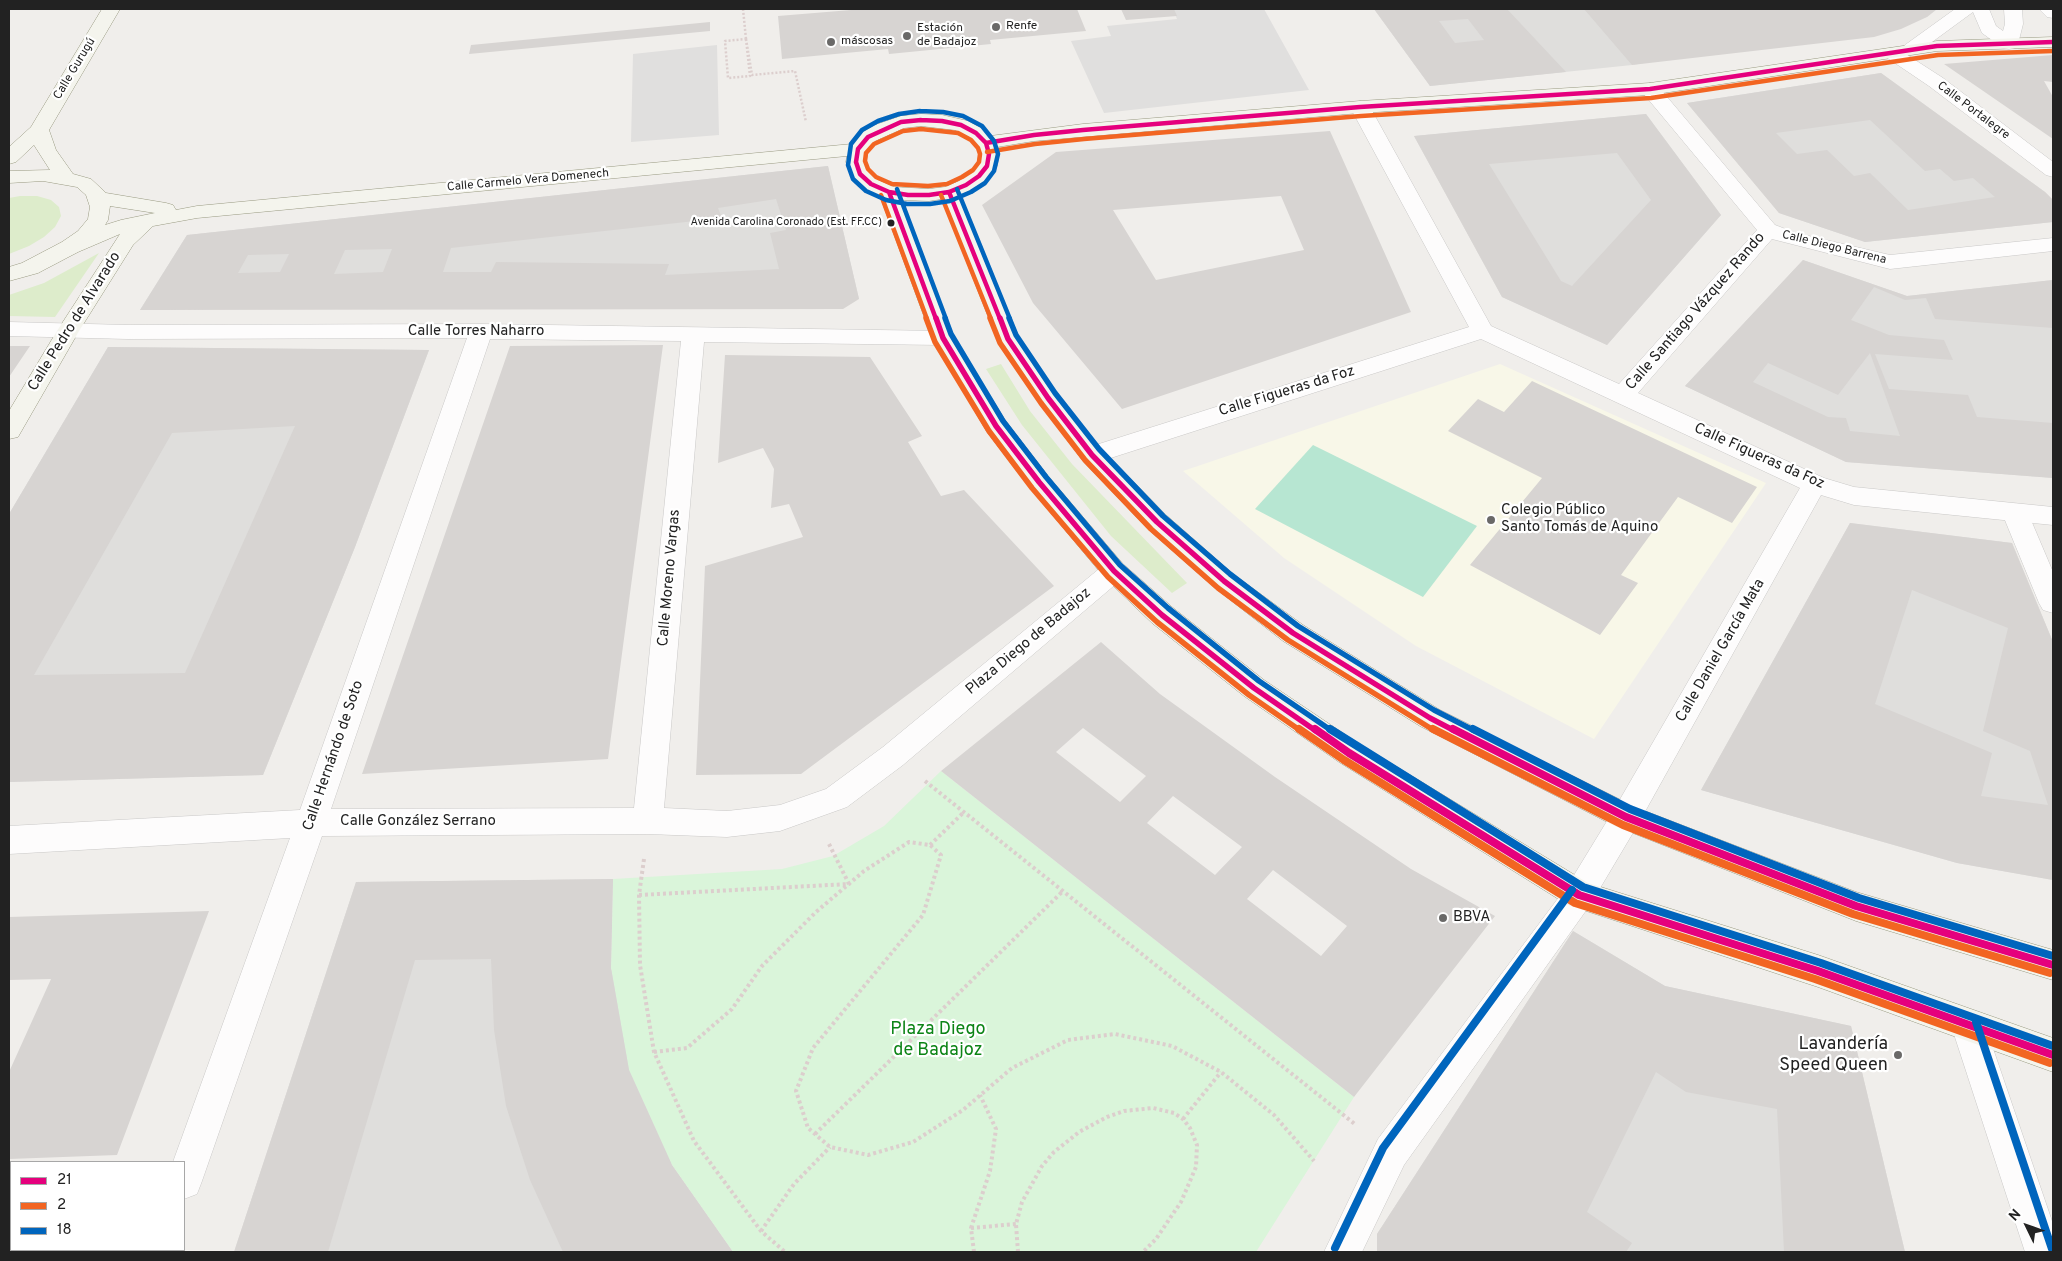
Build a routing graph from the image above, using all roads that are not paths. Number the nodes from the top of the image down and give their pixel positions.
1 (111, 9) edge
2 (1966, 9) edge
3 (1980, 9) edge
4 (2013, 9) edge
5 (2048, 9) edge
6 (2053, 13) edge
7 (2053, 42) edge
8 (2009, 44) junction
9 (1911, 49) junction
10 (1892, 53) junction
11 (1650, 89) junction
12 (1360, 107) junction
13 (40, 130) junction
14 (986, 144) junction
15 (858, 149) junction
16 (9, 158) edge
17 (2053, 171) edge
18 (9, 177) edge
19 (66, 178) junction
20 (889, 192) junction
21 (949, 192) junction
22 (98, 198) junction
23 (197, 212) junction
24 (149, 219) junction
25 (1768, 230) junction
26 (2053, 246) edge
27 (70, 247) junction
28 (9, 274) edge
29 (9, 329) edge
30 (68, 331) junction
31 (481, 331) junction
32 (1482, 331) junction
33 (693, 334) junction
34 (943, 338) junction
35 (1623, 394) junction
36 (9, 431) edge
37 (1092, 455) junction
38 (1815, 484) junction
39 (2015, 513) junction
40 (2053, 516) edge
41 (1114, 571) junction
42 (2053, 603) edge
43 (1626, 817) junction
44 (648, 821) junction
45 (311, 823) junction
46 (9, 840) edge
47 (1578, 895) junction
48 (2053, 965) edge
49 (1968, 1025) junction
50 (2053, 1055) edge
51 (185, 1177) edge
52 (1343, 1252) edge
53 (2044, 1252) edge

1 - 13 main road, Calle Gurugú
2 - 9 street
3 - 8 street
4 - 8 street
5 - 6 street
7 - 8 main road
8 - 9 main road
9 - 10 main road
10 - 11 main road
10 - 17 street, Calle Portalegre
11 - 12 main road
11 - 25 street, Calle Diego Barrena
12 - 14 main road
12 - 32 street
13 - 16 main road, Calle Gurugú
13 - 19 main road
14 - 15 main road
14 - 21 main road
15 - 20 main road
15 - 23 main road, Calle Carmelo Vera Domenech
18 - 19 main road
19 - 22 main road
20 - 21 main road
20 - 34 main road
21 - 37 main road
22 - 23 main road, Calle Carmelo Vera Domenech
22 - 27 main road
23 - 24 main road, Calle Carmelo Vera Domenech
24 - 27 main road, Calle Carmelo Vera Domenech
24 - 30 main road, Calle Pedro de Alvarado
25 - 26 street, Calle Diego Barrena
25 - 35 street, Calle Santiago Vázquez Rando
27 - 28 main road
29 - 30 street, Calle Torres Naharro
30 - 31 street, Calle Torres Naharro
30 - 36 main road, Calle Pedro de Alvarado
31 - 33 street, Calle Torres Naharro
31 - 45 street, Calle Hernándo de Soto
32 - 35 street, Calle Figueras da Foz
32 - 37 street, Calle Figueras da Foz
33 - 34 street, Calle Torres Naharro
33 - 44 street, Calle Moreno Vargas
34 - 41 main road
35 - 38 street, Calle Figueras da Foz
37 - 43 main road
38 - 39 street, Calle Figueras da Foz
38 - 43 street, Calle Daniel García Mata
39 - 40 street, Calle Figueras da Foz
39 - 42 street
41 - 44 street, Plaza Diego de Badajoz
41 - 47 main road
43 - 47 street, Calle Daniel García Mata
43 - 48 main road
44 - 45 street, Calle González Serrano
45 - 46 street, Calle González Serrano
45 - 51 street, Calle Hernándo de Soto
47 - 49 main road
47 - 52 street, Calle Daniel García Mata
49 - 50 main road
49 - 53 street

